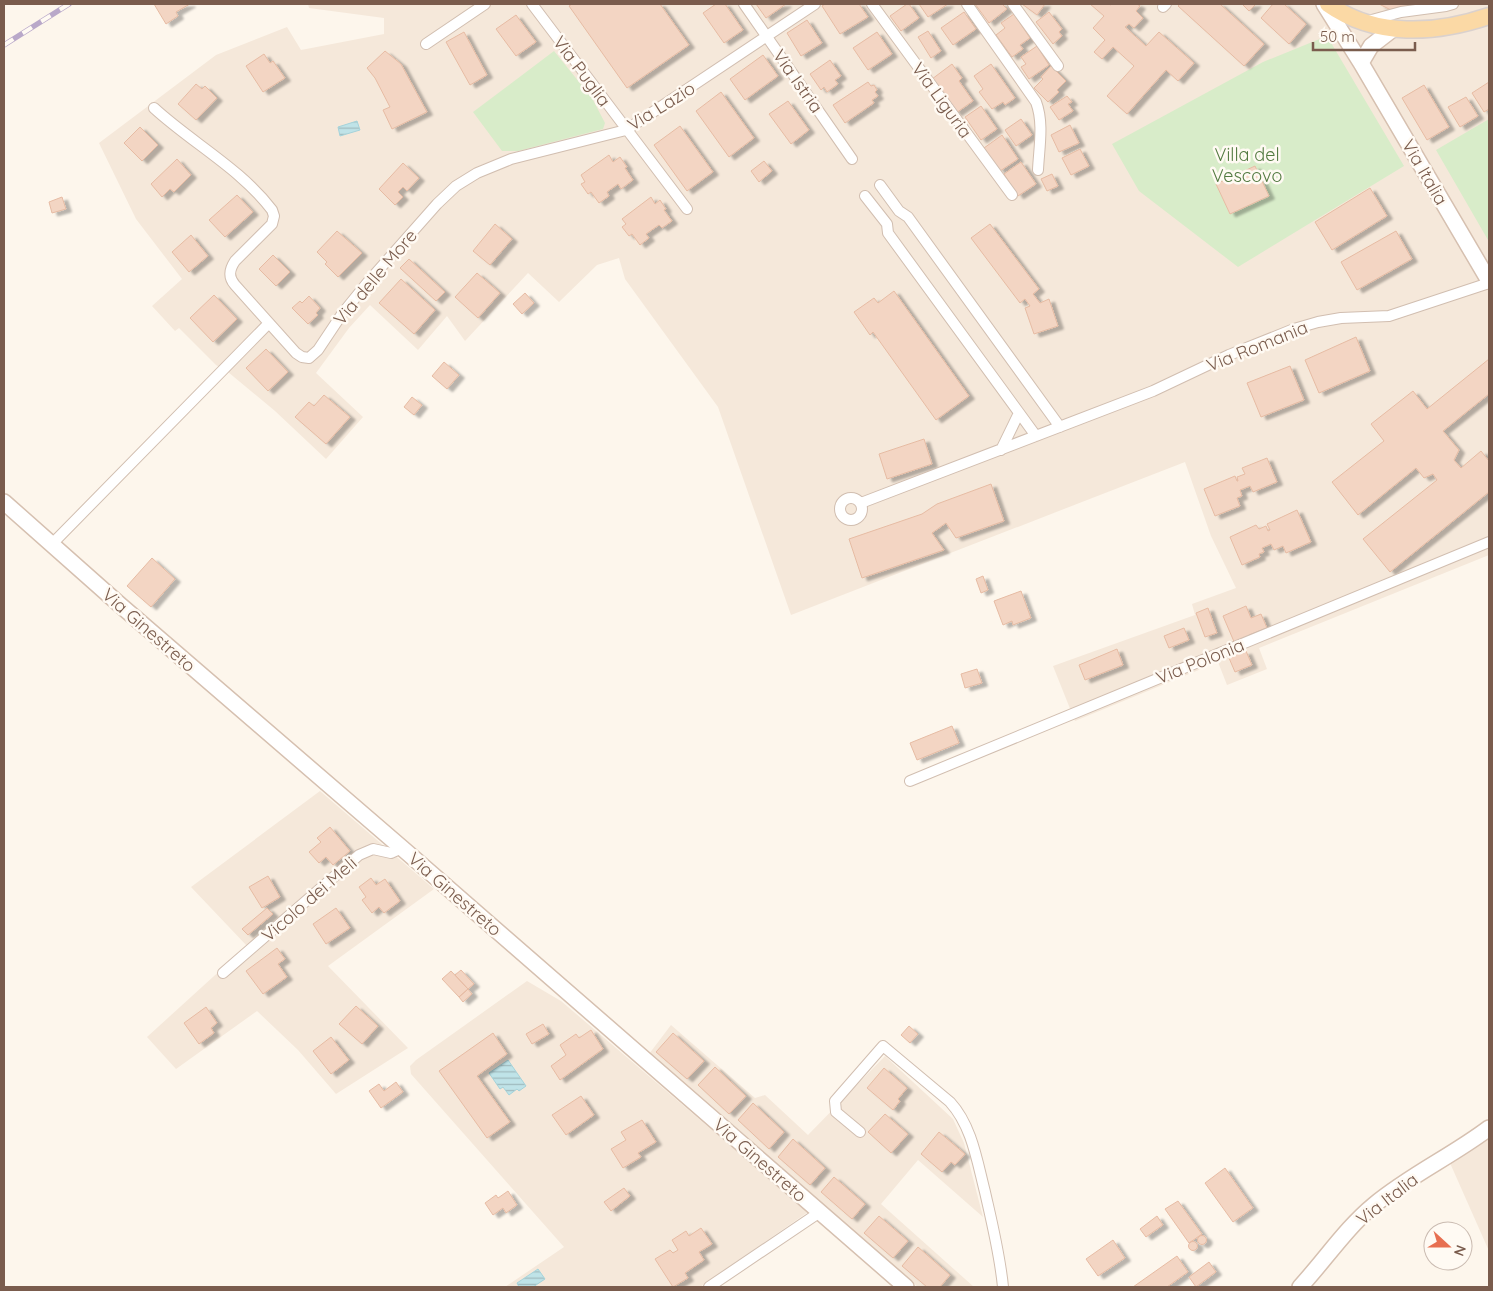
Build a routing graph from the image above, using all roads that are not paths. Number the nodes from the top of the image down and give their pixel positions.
1 (485, 4) edge
2 (532, 4) edge
3 (744, 4) edge
4 (815, 4) edge
5 (872, 4) edge
6 (967, 4) edge
7 (1013, 4) edge
8 (1324, 4) edge
9 (1328, 4) edge
10 (1451, 5) edge
11 (1489, 16) edge
12 (1363, 22) junction
13 (1393, 29) junction
14 (767, 37) junction
15 (426, 44) dead end
16 (1361, 62) junction
17 (1058, 66) dead end
18 (154, 108) dead end
19 (626, 130) junction
20 (852, 159) dead end
21 (489, 167) joint
22 (1038, 170) dead end
23 (880, 185) dead end
24 (1012, 195) dead end
25 (865, 196) dead end
26 (687, 209) dead end
27 (1489, 282) edge
28 (269, 323) junction
29 (1019, 413) junction
30 (1060, 427) junction
31 (1036, 436) junction
32 (1001, 450) junction
33 (861, 503) dead end
34 (7, 508) edge
35 (1489, 542) edge
36 (52, 544) junction
37 (910, 781) dead end
38 (402, 848) junction
39 (223, 973) dead end
40 (1489, 1128) edge
41 (860, 1132) dead end
42 (820, 1212) junction
43 (709, 1287) edge
44 (906, 1287) edge
45 (1004, 1287) edge
46 (1300, 1287) edge

1 - 15 street
2 - 19 street, Via Puglia
3 - 14 street, Via Istria
4 - 14 street, Via Lazio
5 - 24 street, Via Liguria
6 - 22 street
7 - 17 street
8 - 16 street, Via Italia
9 - 12 main road
10 - 12 street
11 - 13 main road
12 - 13 main road
13 - 16 street
14 - 19 street, Via Lazio
14 - 20 street, Via Istria
16 - 27 street, Via Italia
18 - 28 street, Via delle More
19 - 21 street, Via Lazio
19 - 26 street, Via Puglia
21 - 28 street, Via delle More
23 - 30 street
25 - 29 street
27 - 30 street, Via Romania
28 - 36 street
29 - 31 street
29 - 32 street
30 - 31 street, Via Romania
31 - 32 street, Via Romania
32 - 33 street, Via Romania
34 - 36 street, Via Ginestreto
35 - 37 street, Via Polonia
36 - 38 street, Via Ginestreto
38 - 39 street, Vicolo dei Meli
38 - 42 street, Via Ginestreto
40 - 46 street, Via Italia
41 - 45 street
42 - 43 street
42 - 44 street, Via Ginestreto

